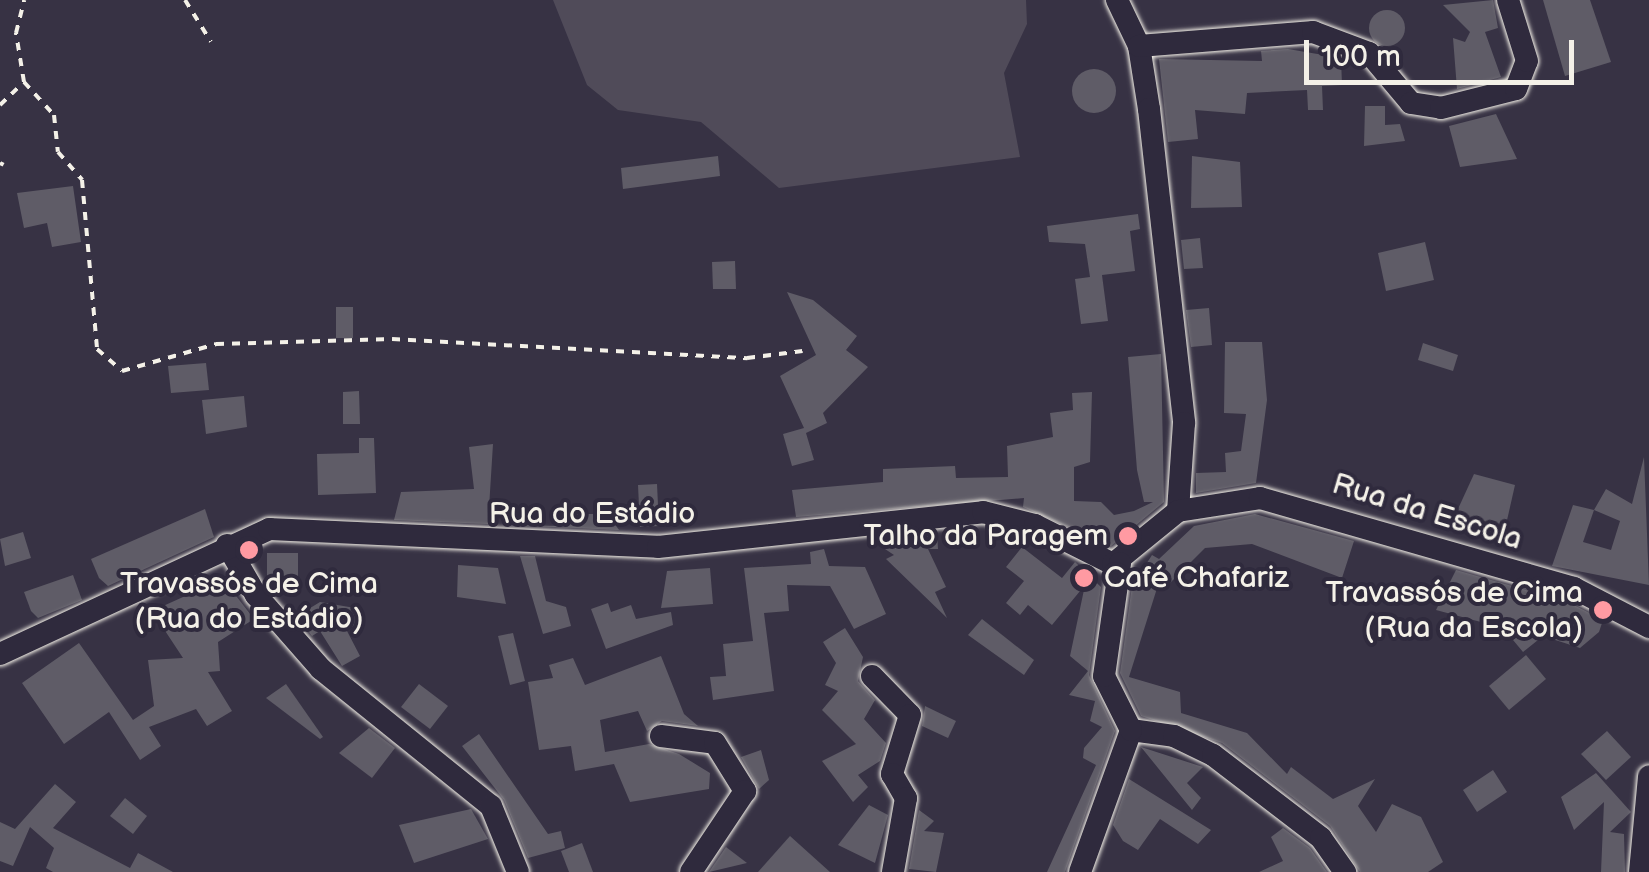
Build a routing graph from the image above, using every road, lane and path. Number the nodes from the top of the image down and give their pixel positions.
1 (24, 0) edge
2 (184, 0) edge
3 (1117, 0) edge
4 (1508, 0) edge
5 (211, 42) dead end
6 (1139, 46) junction
7 (24, 82) junction
8 (0, 106) edge
9 (803, 351) dead end
10 (1178, 511) junction
11 (227, 545) junction
12 (1120, 563) junction
13 (1649, 627) edge
14 (0, 654) edge
15 (872, 676) dead end
16 (1131, 730) junction
17 (660, 736) dead end
18 (1649, 779) edge
19 (518, 872) edge
20 (690, 872) edge
21 (893, 872) edge
22 (1080, 872) edge
23 (1345, 872) edge
24 (1640, 872) edge

1 - 7 path
2 - 5 path
3 - 6 street
4 - 6 street
6 - 10 street
7 - 8 path
7 - 9 path
10 - 12 street
10 - 13 street, Rua da Escola
11 - 12 street, Rua do Estádio
11 - 14 street, Rua do Estádio
11 - 19 street
12 - 16 street
15 - 21 street
16 - 22 street
16 - 23 street
17 - 20 street
18 - 24 street

